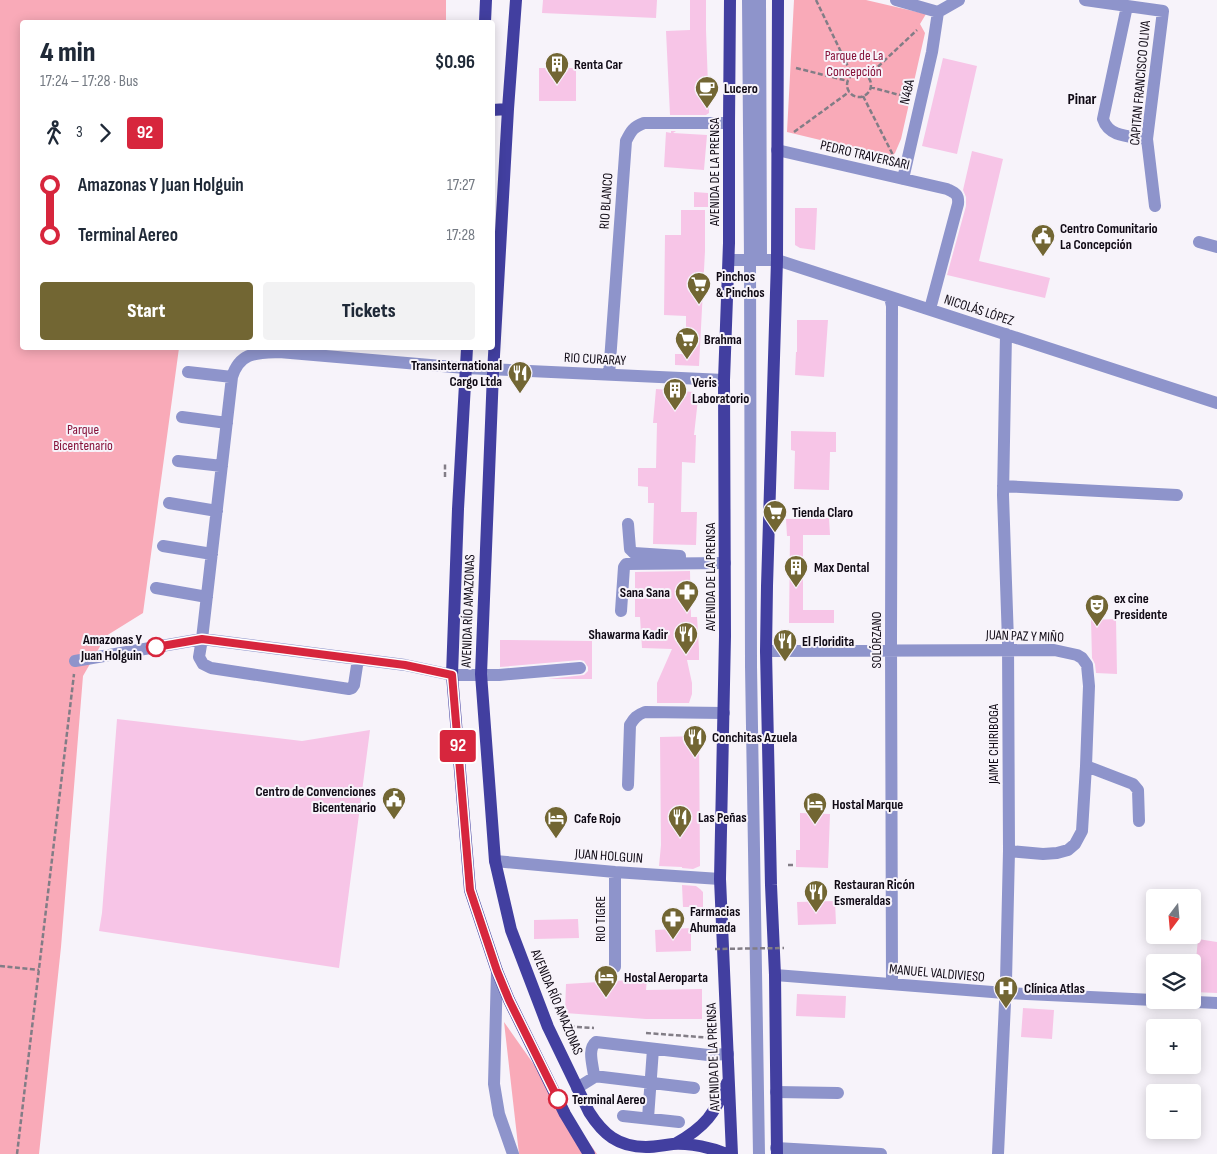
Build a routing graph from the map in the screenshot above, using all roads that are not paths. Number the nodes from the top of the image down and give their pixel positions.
1 (486, 0) edge
2 (516, 0) edge
3 (730, 0) edge
4 (748, 0) edge
5 (760, 0) edge
6 (778, 0) edge
7 (896, 0) edge
8 (959, 0) edge
9 (1085, 0) edge
10 (1127, 6) junction
11 (938, 12) junction
12 (485, 20) edge
13 (508, 109) junction
14 (495, 110) edge
15 (729, 123) junction
16 (1147, 139) junction
17 (777, 150) junction
18 (902, 179) junction
19 (1154, 206) dead end
20 (1199, 242) dead end
21 (1217, 246) edge
22 (755, 259) junction
23 (729, 260) junction
24 (777, 260) junction
25 (890, 297) junction
26 (930, 309) junction
27 (495, 334) edge
28 (1006, 334) junction
29 (254, 350) edge
30 (466, 350) edge
31 (494, 350) edge
32 (465, 368) junction
33 (493, 369) junction
34 (188, 372) dead end
35 (609, 375) junction
36 (232, 377) junction
37 (724, 380) junction
38 (1217, 403) edge
39 (182, 417) dead end
40 (227, 424) junction
41 (178, 461) dead end
42 (222, 466) junction
43 (1003, 486) junction
44 (1176, 494) dead end
45 (169, 503) dead end
46 (217, 511) junction
47 (628, 524) dead end
48 (163, 546) dead end
49 (212, 554) junction
50 (725, 560) junction
51 (156, 588) dead end
52 (207, 597) junction
53 (621, 611) dead end
54 (202, 639) junction
55 (1008, 649) junction
56 (766, 650) junction
57 (891, 651) junction
58 (358, 660) junction
59 (75, 661) road end
60 (580, 668) dead end
61 (481, 674) junction
62 (452, 675) junction
63 (724, 713) junction
64 (1086, 766) junction
65 (628, 785) dead end
66 (1139, 821) dead end
67 (1009, 851) junction
68 (495, 861) junction
69 (616, 872) junction
70 (720, 879) junction
71 (615, 966) dead end
72 (497, 971) junction
73 (775, 975) junction
74 (892, 984) junction
75 (1004, 993) junction
76 (1217, 1003) edge
77 (653, 1049) junction
78 (728, 1054) junction
79 (594, 1076) junction
80 (728, 1078) junction
81 (650, 1082) junction
82 (578, 1088) junction
83 (694, 1088) dead end
84 (776, 1092) junction
85 (838, 1093) dead end
86 (623, 1116) dead end
87 (648, 1118) junction
88 (679, 1122) dead end
89 (675, 1144) junction
90 (776, 1151) edge
91 (513, 1154) edge
92 (589, 1154) edge
93 (727, 1154) edge
94 (732, 1154) edge
95 (759, 1154) edge
96 (881, 1154) edge
97 (998, 1154) edge

1 - 12 main road
2 - 13 main road, AVENIDA RÍO AMAZONAS
3 - 15 main road, AVENIDA DE LA PRENSA
4 - 22 street
5 - 22 street
6 - 17 main road
7 - 11 street
8 - 11 street
9 - 10 street, CAPITAN FRANCISCO OLIVA
10 - 16 street, CAPITAN FRANCISCO OLIVA
10 - 16 street
11 - 18 street, N48A
13 - 14 main road
13 - 27 main road, AVENIDA RÍO AMAZONAS
15 - 23 main road, AVENIDA DE LA PRENSA
15 - 35 street, RIO BLANCO
16 - 19 street, CAPITAN FRANCISCO OLIVA
17 - 18 street, PEDRO TRAVERSARI
17 - 24 main road
18 - 26 street, PEDRO TRAVERSARI
20 - 21 street
22 - 23 street, NICOLÁS LÓPEZ
22 - 24 street, NICOLÁS LÓPEZ
22 - 95 street
23 - 37 main road, AVENIDA DE LA PRENSA
24 - 25 street, NICOLÁS LÓPEZ
24 - 56 main road
25 - 26 street, NICOLÁS LÓPEZ
25 - 57 street, SOLÓRZANO
26 - 28 street, NICOLÁS LÓPEZ
28 - 38 street, NICOLÁS LÓPEZ
28 - 43 street, JAIME CHIRIBOGA
29 - 32 street, RIO CURARAY
29 - 36 street
30 - 32 main road, AVENIDA RÍO AMAZONAS
31 - 33 main road, AVENIDA RÍO AMAZONAS
32 - 33 street, RIO CURARAY
32 - 62 main road, AVENIDA RÍO AMAZONAS
33 - 35 street, RIO CURARAY
33 - 61 main road, AVENIDA RÍO AMAZONAS
34 - 36 street
35 - 37 street, RIO CURARAY
36 - 40 street
37 - 50 main road, AVENIDA DE LA PRENSA
39 - 40 street
40 - 42 street
41 - 42 street
42 - 46 street
43 - 44 street
43 - 55 street, JAIME CHIRIBOGA
45 - 46 street
46 - 49 street
47 - 50 street
48 - 49 street
49 - 52 street
50 - 53 street
50 - 63 main road, AVENIDA DE LA PRENSA
51 - 52 street
52 - 54 street
54 - 58 street
54 - 58 street
54 - 59 street
55 - 57 street, JUAN PAZ Y MIÑO
55 - 64 street, JUAN PAZ Y MIÑO
55 - 67 street, JAIME CHIRIBOGA
56 - 57 street, JUAN PAZ Y MIÑO
56 - 73 main road
57 - 74 street, SOLÓRZANO
58 - 62 street
60 - 61 street
61 - 62 street
61 - 68 main road, AVENIDA RÍO AMAZONAS
62 - 72 main road, AVENIDA RÍO AMAZONAS
63 - 65 street
63 - 70 main road, AVENIDA DE LA PRENSA
64 - 66 street
64 - 67 street, JUAN PAZ Y MIÑO
67 - 75 street, JAIME CHIRIBOGA
68 - 69 street, JUAN HOLGUIN
68 - 82 main road, AVENIDA RÍO AMAZONAS
69 - 70 street, JUAN HOLGUIN
69 - 71 street, RIO TIGRE
70 - 78 main road, AVENIDA DE LA PRENSA
72 - 91 street
72 - 92 main road, AVENIDA RÍO AMAZONAS
73 - 74 street, MANUEL VALDIVIESO
73 - 84 main road
74 - 75 street, MANUEL VALDIVIESO
75 - 76 street, MANUEL VALDIVIESO
75 - 97 street, JAIME CHIRIBOGA
77 - 78 street
77 - 79 street
77 - 81 street
78 - 80 main road, AVENIDA DE LA PRENSA
79 - 81 street
79 - 82 street
80 - 89 main road
80 - 94 main road, AVENIDA DE LA PRENSA
81 - 83 street
81 - 87 street
82 - 89 main road, AVENIDA RÍO AMAZONAS
84 - 85 street
84 - 90 main road
86 - 87 street
87 - 88 street
89 - 93 main road, AVENIDA RÍO AMAZONAS
90 - 96 street

